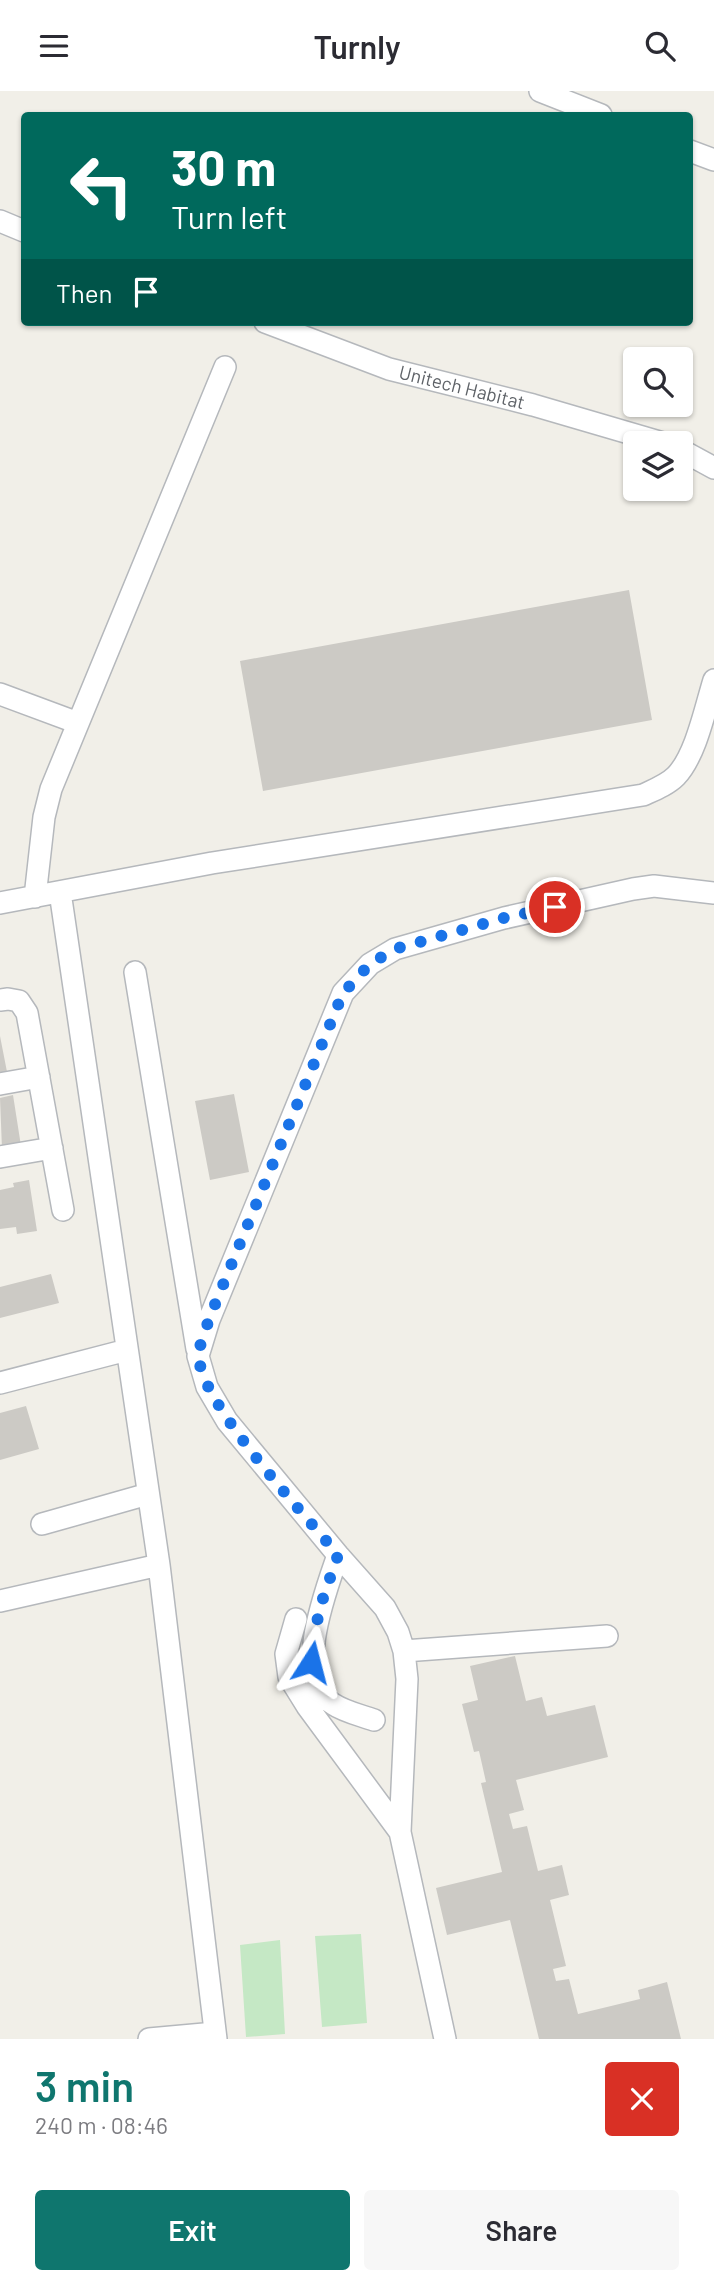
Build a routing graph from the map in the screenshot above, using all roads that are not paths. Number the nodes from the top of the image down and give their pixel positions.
1 (540, 91) edge
2 (593, 112) edge
3 (693, 152) edge
4 (714, 160) edge
5 (0, 221) edge
6 (21, 230) edge
7 (276, 326) edge
8 (225, 367) dead end
9 (623, 431) edge
10 (693, 457) edge
11 (714, 468) edge
12 (714, 680) edge
13 (0, 694) edge
14 (78, 723) junction
15 (60, 892) junction
16 (714, 893) edge
17 (35, 897) junction
18 (0, 902) edge
19 (135, 972) dead end
20 (0, 1000) edge
21 (39, 1077) junction
22 (0, 1084) edge
23 (52, 1148) junction
24 (0, 1157) edge
25 (63, 1210) dead end
26 (127, 1350) junction
27 (198, 1356) junction
28 (0, 1383) edge
29 (148, 1494) junction
30 (42, 1524) dead end
31 (338, 1555) junction
32 (159, 1565) junction
33 (0, 1601) edge
34 (296, 1619) dead end
35 (607, 1636) dead end
36 (404, 1651) junction
37 (374, 1720) dead end
38 (400, 1832) junction
39 (215, 2036) edge
40 (149, 2039) edge
41 (445, 2039) edge

1 - 2 street
3 - 4 street
5 - 6 street
7 - 9 street, Unitech Habitat
8 - 14 street
10 - 11 street
12 - 15 street
13 - 14 street
14 - 17 street
15 - 17 street
15 - 26 street
16 - 27 street
17 - 18 street
19 - 27 street
20 - 21 street
21 - 22 street
21 - 23 street
23 - 24 street
23 - 25 street
26 - 28 street
26 - 29 street
27 - 31 street
29 - 30 street
29 - 32 street
31 - 36 street
31 - 37 street
32 - 33 street
32 - 39 street
34 - 38 street
35 - 36 street
36 - 38 street
38 - 41 street
39 - 40 street

